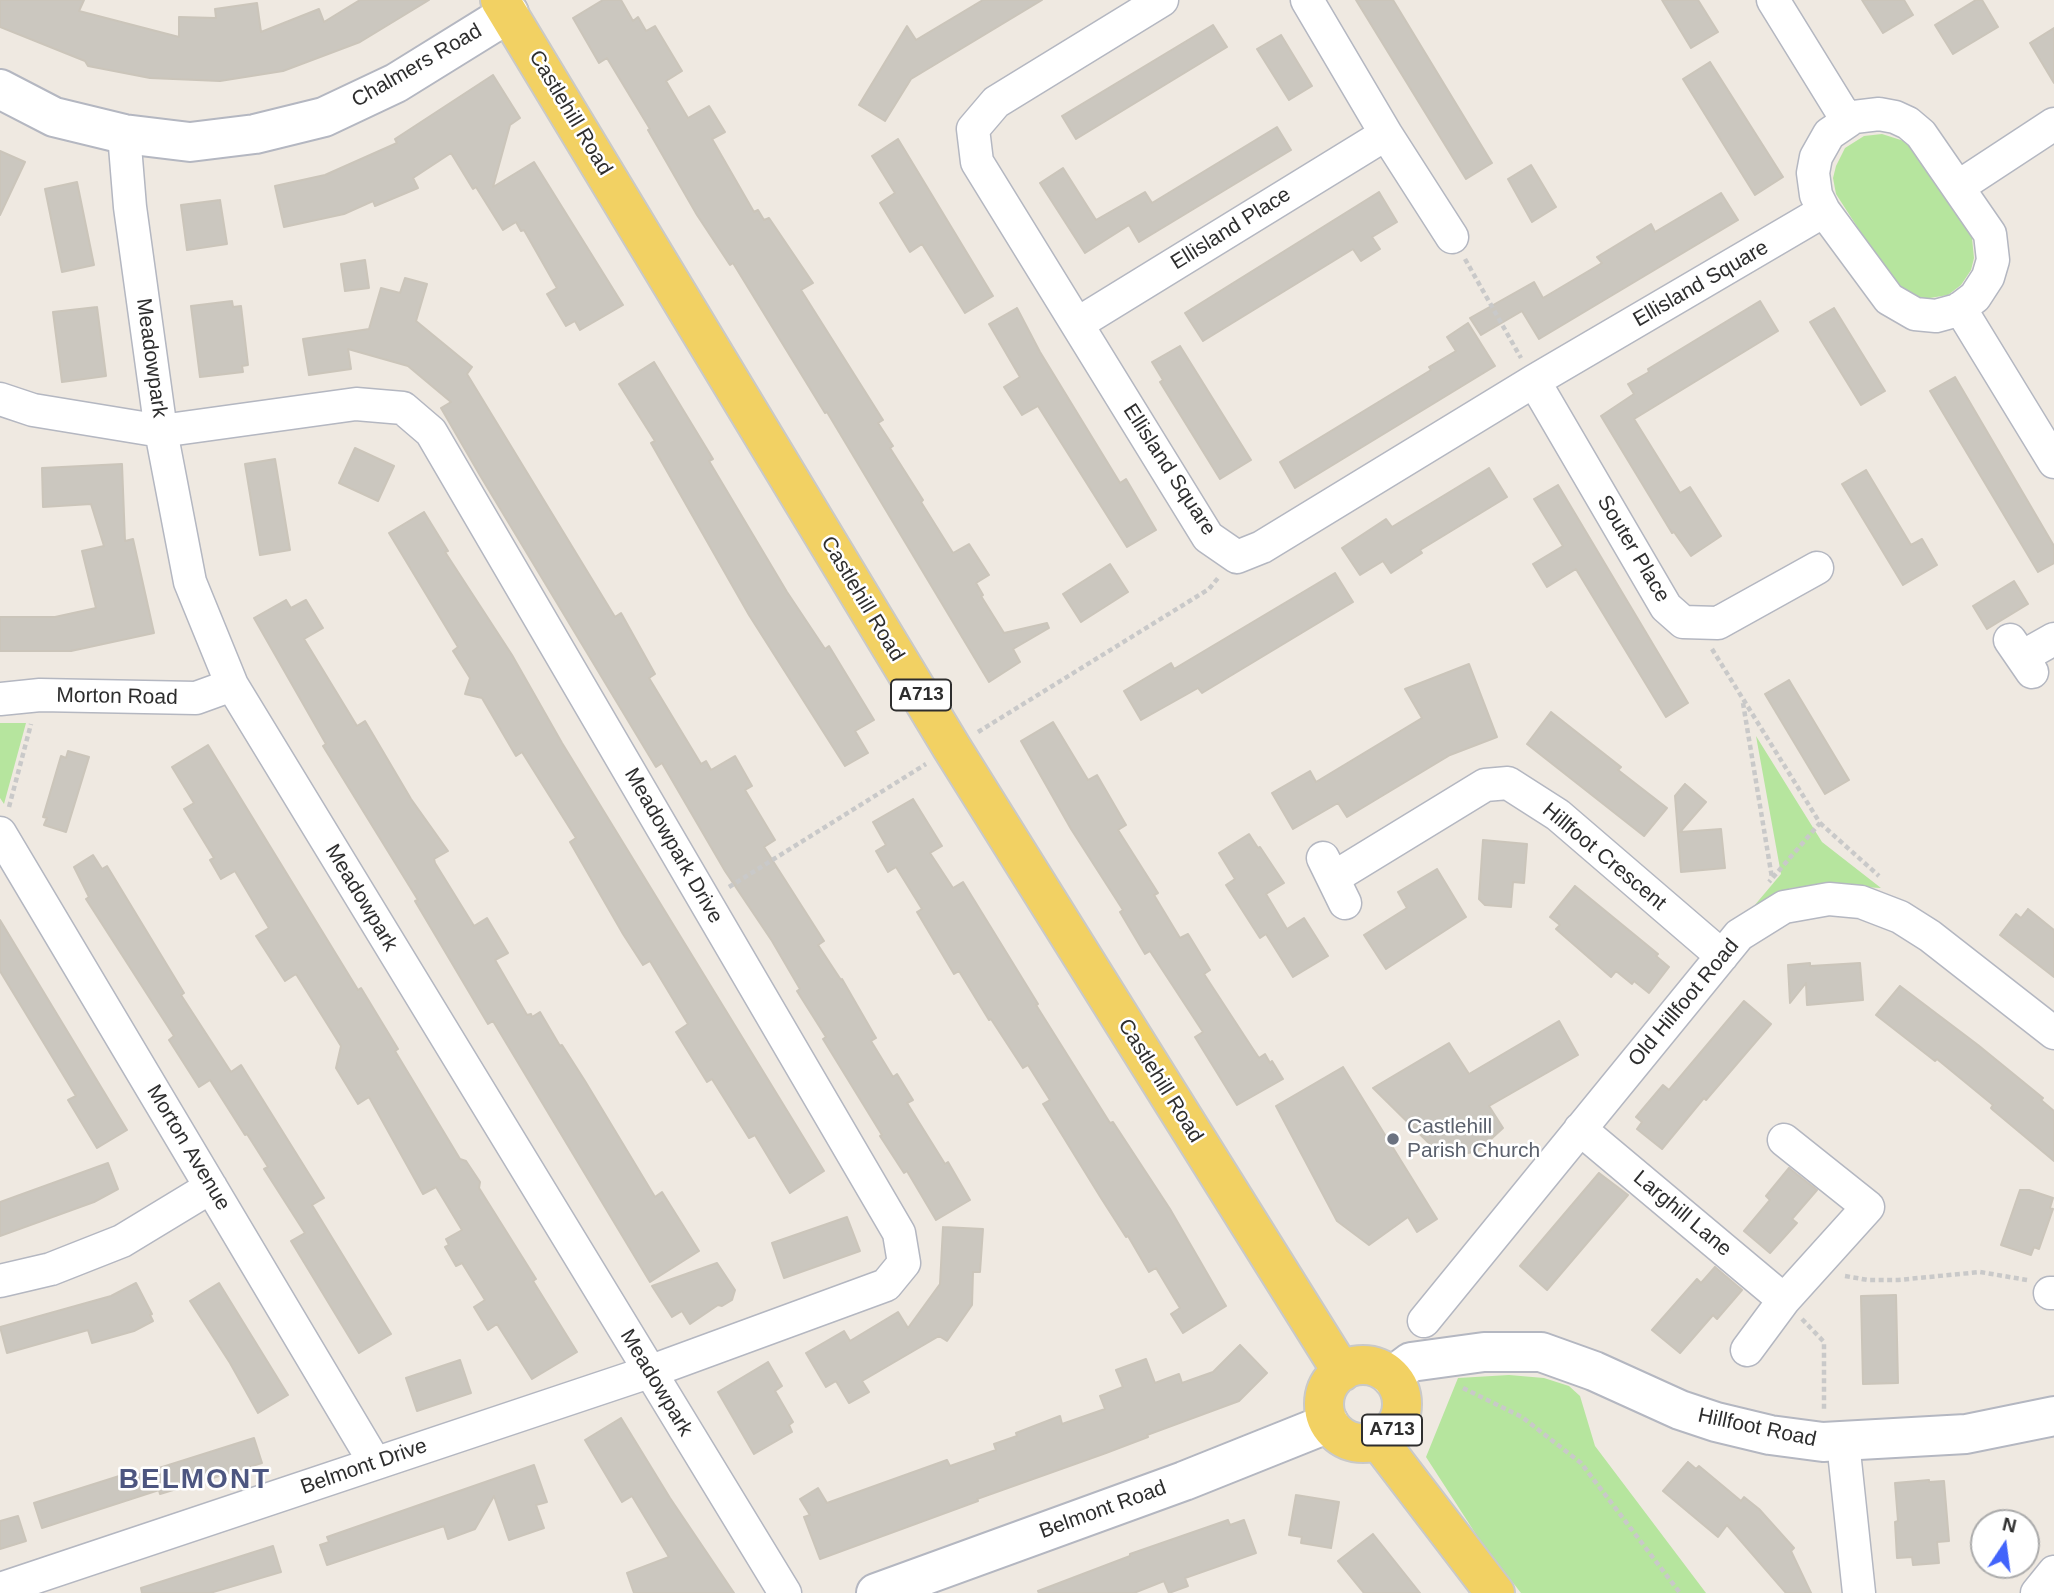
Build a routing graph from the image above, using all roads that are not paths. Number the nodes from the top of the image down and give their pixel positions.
1 (1161, 0) edge
2 (1307, 0) edge
3 (1773, 0) edge
4 (513, 4) edge
5 (0, 89) edge
6 (1847, 120) junction
7 (2054, 124) edge
8 (124, 134) junction
9 (1386, 134) junction
10 (1958, 187) junction
11 (1825, 211) junction
12 (1452, 237) road end
13 (1960, 309) junction
14 (1077, 324) junction
15 (1534, 381) junction
16 (0, 399) edge
17 (161, 431) junction
18 (2054, 462) edge
19 (1816, 568) dead end
20 (2054, 639) edge
21 (2021, 656) dead end
22 (232, 685) junction
23 (0, 699) edge
24 (1, 834) edge
25 (1334, 880) dead end
26 (1722, 956) junction
27 (2054, 1032) edge
28 (1580, 1129) junction
29 (1784, 1140) dead end
30 (211, 1186) junction
31 (0, 1281) edge
32 (1784, 1300) junction
33 (1424, 1321) dead end
34 (1747, 1350) dead end
35 (649, 1372) junction
36 (1342, 1372) junction
37 (1391, 1377) junction
38 (2054, 1416) edge
39 (1329, 1423) junction
40 (1378, 1440) junction
41 (1833, 1442) junction
42 (375, 1463) junction
43 (2054, 1572) edge
44 (0, 1589) edge
45 (785, 1593) edge
46 (876, 1593) edge
47 (1495, 1593) edge
48 (1859, 1593) edge
49 (2038, 1593) edge

1 - 14 street, Ellisland Square
2 - 9 street
3 - 6 street
4 - 8 street, Chalmers Road
4 - 36 main road, Castlehill Road / A713
5 - 8 street, Chalmers Road
6 - 10 street
6 - 11 street
7 - 10 street
8 - 17 street, Meadowpark
9 - 12 street
9 - 14 street, Ellisland Place
10 - 13 street
11 - 13 street
11 - 15 street, Ellisland Square
13 - 18 street
14 - 15 street, Ellisland Square
15 - 19 street, Souter Place
16 - 17 street, Meadowpark Drive
17 - 22 street, Meadowpark
17 - 35 street, Meadowpark Drive
20 - 21 street
22 - 23 street, Morton Road
22 - 35 street, Meadowpark
24 - 30 street, Morton Avenue
25 - 26 street, Hillfoot Crescent
26 - 27 street, Old Hillfoot Road
26 - 28 street, Old Hillfoot Road
28 - 32 street, Larghill Lane
28 - 33 street, Old Hillfoot Road
29 - 32 street
30 - 31 street
30 - 42 street, Morton Avenue
32 - 34 street
35 - 42 street, Belmont Drive
35 - 45 street, Meadowpark
36 - 37 main road
36 - 39 main road
37 - 40 main road, A713
37 - 41 street, Hillfoot Road
38 - 41 street, Hillfoot Road
39 - 40 main road, A713
39 - 46 street, Belmont Road
40 - 47 main road, A713
41 - 48 street
42 - 44 street, Belmont Drive
43 - 49 street

